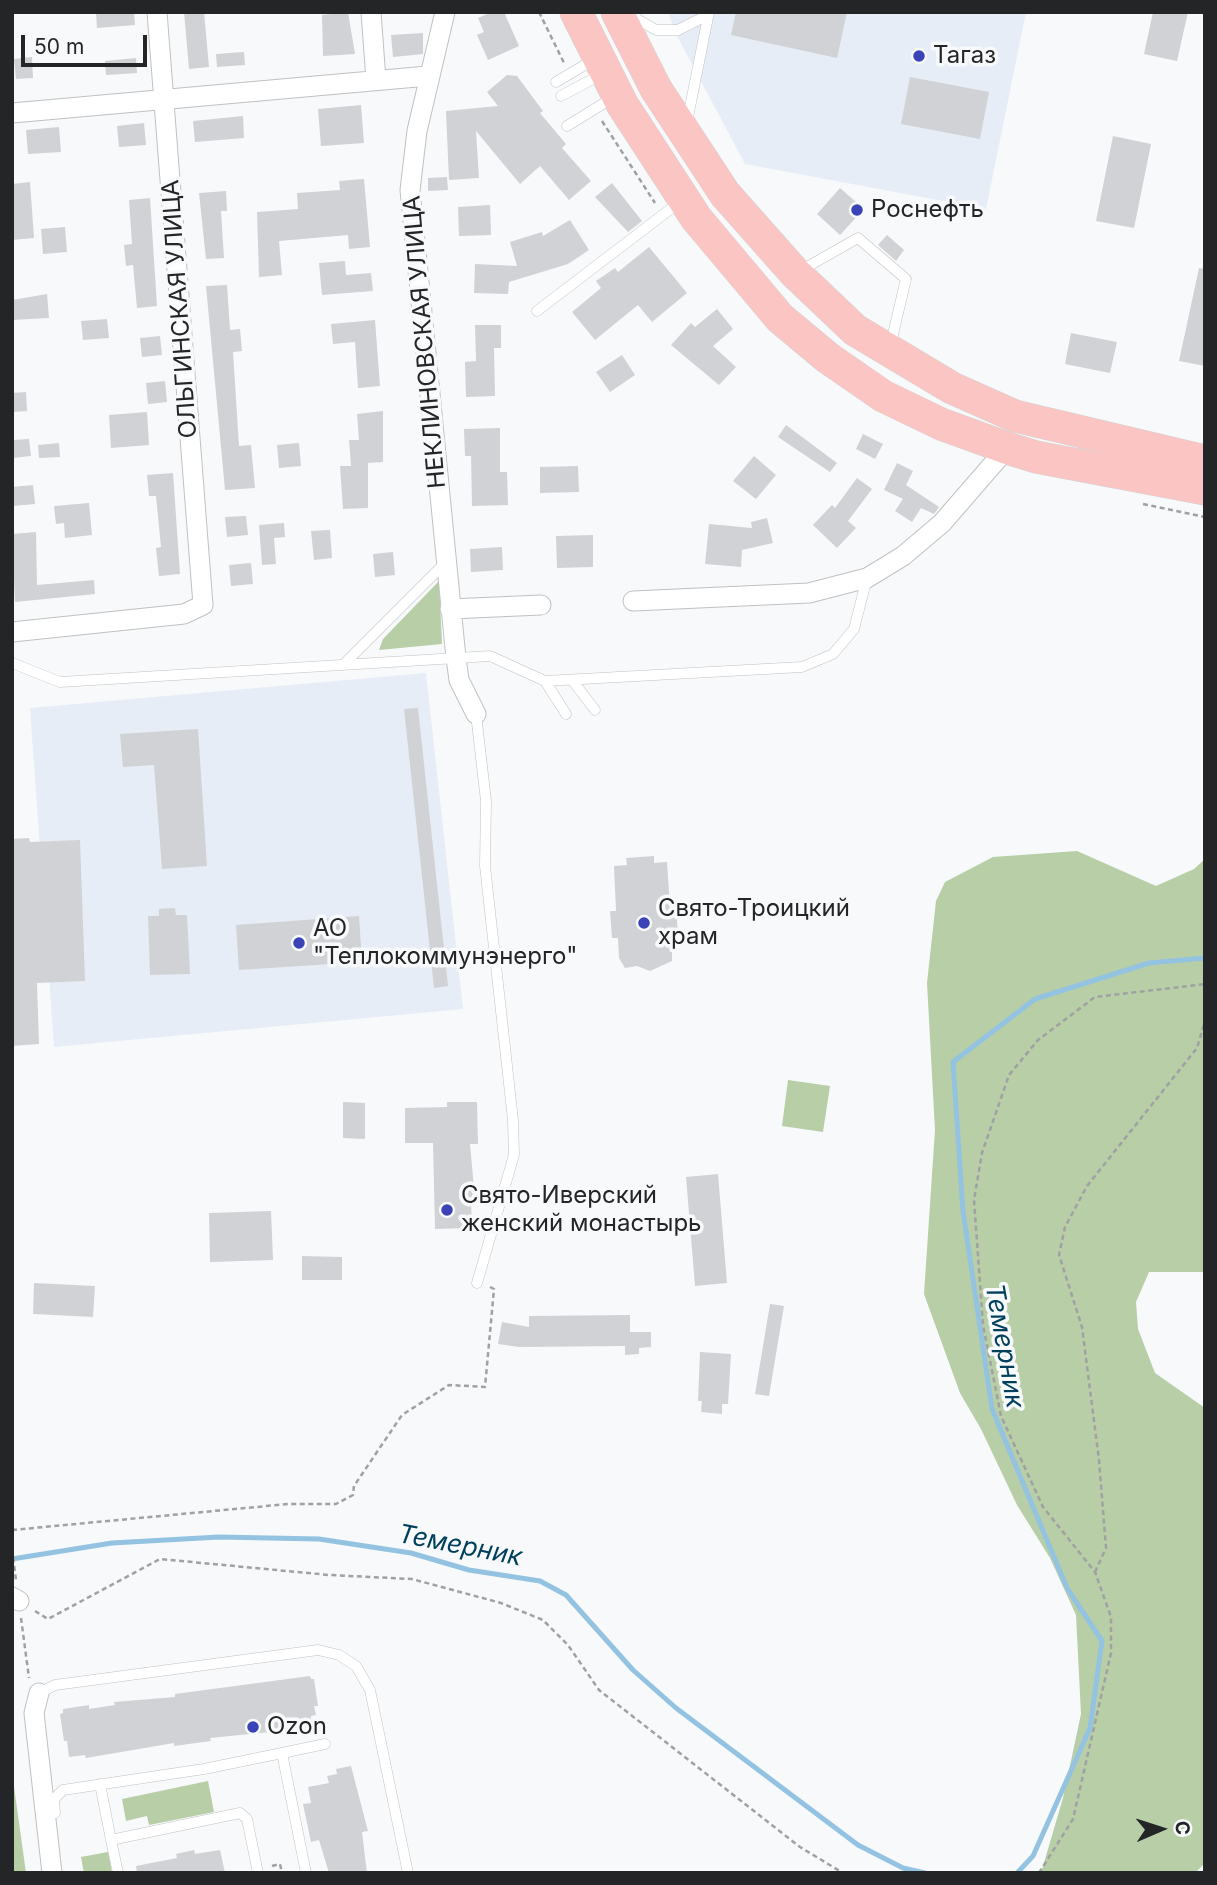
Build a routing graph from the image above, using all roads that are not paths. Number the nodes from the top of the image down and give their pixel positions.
1 (157, 12) edge
2 (371, 12) edge
3 (445, 12) edge
4 (576, 12) edge
5 (617, 12) edge
6 (632, 12) edge
7 (709, 13) edge
8 (607, 75) junction
9 (428, 76) junction
10 (376, 79) junction
11 (556, 82) dead end
12 (561, 96) dead end
13 (164, 100) junction
14 (12, 113) edge
15 (567, 126) dead end
16 (685, 130) junction
17 (684, 199) junction
18 (795, 273) junction
19 (537, 311) dead end
20 (889, 351) junction
21 (1007, 448) junction
22 (1205, 461) edge
23 (1205, 489) edge
24 (446, 562) junction
25 (867, 578) junction
26 (633, 601) dead end
27 (541, 605) dead end
28 (450, 609) junction
29 (12, 632) edge
30 (456, 658) junction
31 (346, 662) junction
32 (12, 663) edge
33 (572, 680) junction
34 (545, 681) junction
35 (595, 710) dead end
36 (566, 713) dead end
37 (476, 714) joint
38 (477, 1283) road end
39 (39, 1693) joint
40 (325, 1744) dead end
41 (282, 1753) junction
42 (100, 1784) junction
43 (111, 1840) junction
44 (52, 1873) edge
45 (60, 1873) edge
46 (118, 1873) edge
47 (258, 1873) edge
48 (306, 1873) edge
49 (408, 1873) edge

1 - 13 street, ОЛЬГИНСКАЯ УЛИЦА
2 - 10 street
3 - 9 street, НЕКЛИНОВСКАЯ УЛИЦА
4 - 8 main road
5 - 16 main road
6 - 7 lane
7 - 16 lane
8 - 11 lane
8 - 12 lane
8 - 15 lane
8 - 17 main road
9 - 10 street
9 - 24 street, НЕКЛИНОВСКАЯ УЛИЦА
10 - 13 street
13 - 14 street
13 - 29 street, ОЛЬГИНСКАЯ УЛИЦА
16 - 18 main road
17 - 19 lane
17 - 21 main road
18 - 20 main road
18 - 20 lane
20 - 22 main road
21 - 23 main road
21 - 25 street
24 - 28 street, НЕКЛИНОВСКАЯ УЛИЦА
24 - 31 lane
25 - 26 street
25 - 33 lane
27 - 28 street
28 - 30 street, НЕКЛИНОВСКАЯ УЛИЦА
30 - 31 lane
30 - 34 lane
30 - 37 street, НЕКЛИНОВСКАЯ УЛИЦА
31 - 32 lane
33 - 34 lane
33 - 35 lane
34 - 36 lane
37 - 38 lane
39 - 44 street
39 - 49 lane
40 - 41 lane
41 - 42 lane
41 - 48 lane
42 - 43 lane
42 - 45 lane
43 - 46 lane
43 - 47 lane

